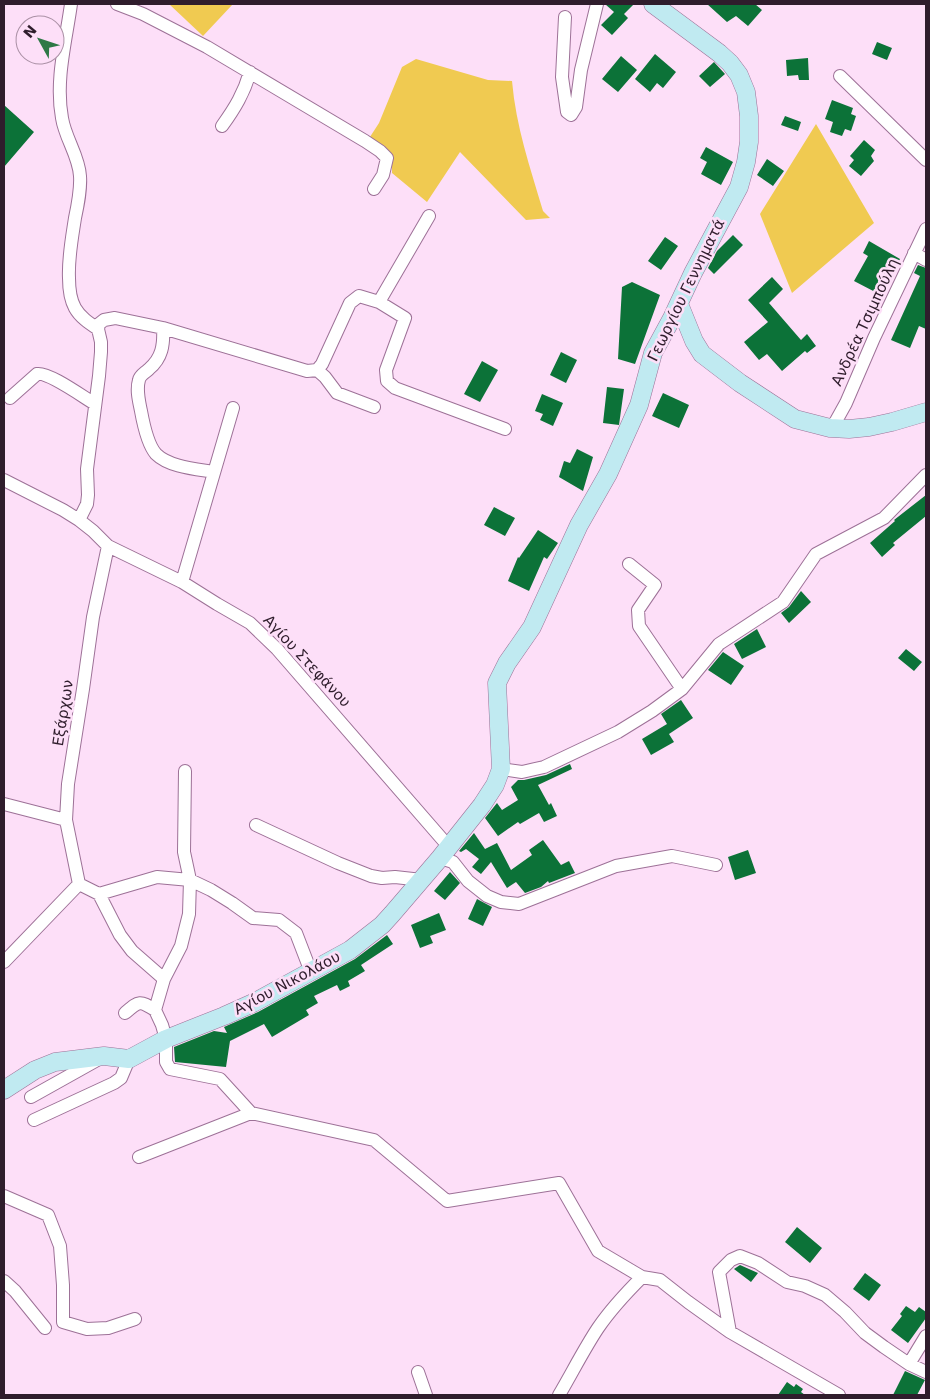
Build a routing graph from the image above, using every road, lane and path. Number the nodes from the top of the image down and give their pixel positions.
1 (71, 4) edge
2 (117, 4) edge
3 (597, 4) edge
4 (653, 4) edge
5 (566, 17) dead end
6 (250, 72) junction
7 (840, 76) dead end
8 (222, 126) dead end
9 (926, 160) edge
10 (374, 189) dead end
11 (429, 216) dead end
12 (926, 229) edge
13 (914, 254) junction
14 (926, 260) edge
15 (379, 302) junction
16 (679, 304) junction
17 (98, 328) junction
18 (163, 328) junction
19 (317, 370) junction
20 (10, 398) dead end
21 (95, 404) junction
22 (374, 407) dead end
23 (232, 408) dead end
24 (926, 412) edge
25 (830, 428) junction
26 (505, 429) dead end
27 (214, 472) junction
28 (926, 475) edge
29 (4, 480) edge
30 (79, 520) junction
31 (108, 546) junction
32 (629, 564) dead end
33 (182, 582) junction
34 (682, 689) junction
35 (501, 769) junction
36 (185, 771) dead end
37 (4, 804) edge
38 (66, 820) junction
39 (256, 825) dead end
40 (445, 852) junction
41 (716, 866) dead end
42 (190, 880) junction
43 (422, 880) junction
44 (79, 884) junction
45 (99, 894) junction
46 (4, 962) edge
47 (311, 972) junction
48 (164, 979) junction
49 (155, 1010) junction
50 (125, 1013) dead end
51 (166, 1040) junction
52 (104, 1056) junction
53 (129, 1059) junction
54 (4, 1090) edge
55 (31, 1097) dead end
56 (251, 1113) junction
57 (34, 1120) dead end
58 (140, 1157) dead end
59 (4, 1196) edge
60 (642, 1277) junction
61 (4, 1281) edge
62 (135, 1318) dead end
63 (46, 1328) dead end
64 (730, 1332) junction
65 (926, 1336) edge
66 (909, 1364) junction
67 (418, 1372) dead end
68 (926, 1372) edge
69 (426, 1395) edge
70 (559, 1395) edge
71 (839, 1395) edge

1 - 17 street
2 - 6 street
3 - 5 street
4 - 16 street, Γεωργίου Γεννηματά
6 - 8 street
6 - 10 street
7 - 9 street
11 - 15 street
12 - 13 street, Ανδρέα Τσιμπούλη
13 - 14 street
13 - 25 street, Ανδρέα Τσιμπούλη
15 - 19 street
15 - 26 street
16 - 25 street
16 - 35 street, Γεωργίου Γεννηματά
17 - 18 street
17 - 21 street
18 - 19 street
18 - 27 street
19 - 22 street
20 - 21 street
21 - 30 street
23 - 27 street
24 - 25 street
27 - 33 street
28 - 34 street
29 - 30 street, Αγίου Στεφάνου
30 - 31 street, Αγίου Στεφάνου
31 - 33 street, Αγίου Στεφάνου
31 - 38 street, Εξάρχων
32 - 34 street
33 - 40 street, Αγίου Στεφάνου
34 - 35 street
35 - 40 street, Αγίου Νικολάου
36 - 42 street
37 - 38 street
38 - 44 street, Εξάρχων
39 - 43 street
40 - 41 street, Αγίου Στεφάνου
40 - 43 street, Αγίου Νικολάου
42 - 45 street
42 - 47 street
42 - 48 street
43 - 47 street, Αγίου Νικολάου
44 - 45 street
44 - 46 street
45 - 48 street
47 - 51 street, Αγίου Νικολάου
48 - 49 street
49 - 50 street
49 - 51 street
51 - 53 street, Αγίου Νικολάου
51 - 56 street
52 - 53 street
52 - 54 street
52 - 55 street
53 - 57 street
56 - 58 street
56 - 60 street
59 - 62 street
60 - 64 street
60 - 70 street
61 - 63 street
64 - 66 street
64 - 71 street
65 - 66 street
66 - 68 street
67 - 69 street

